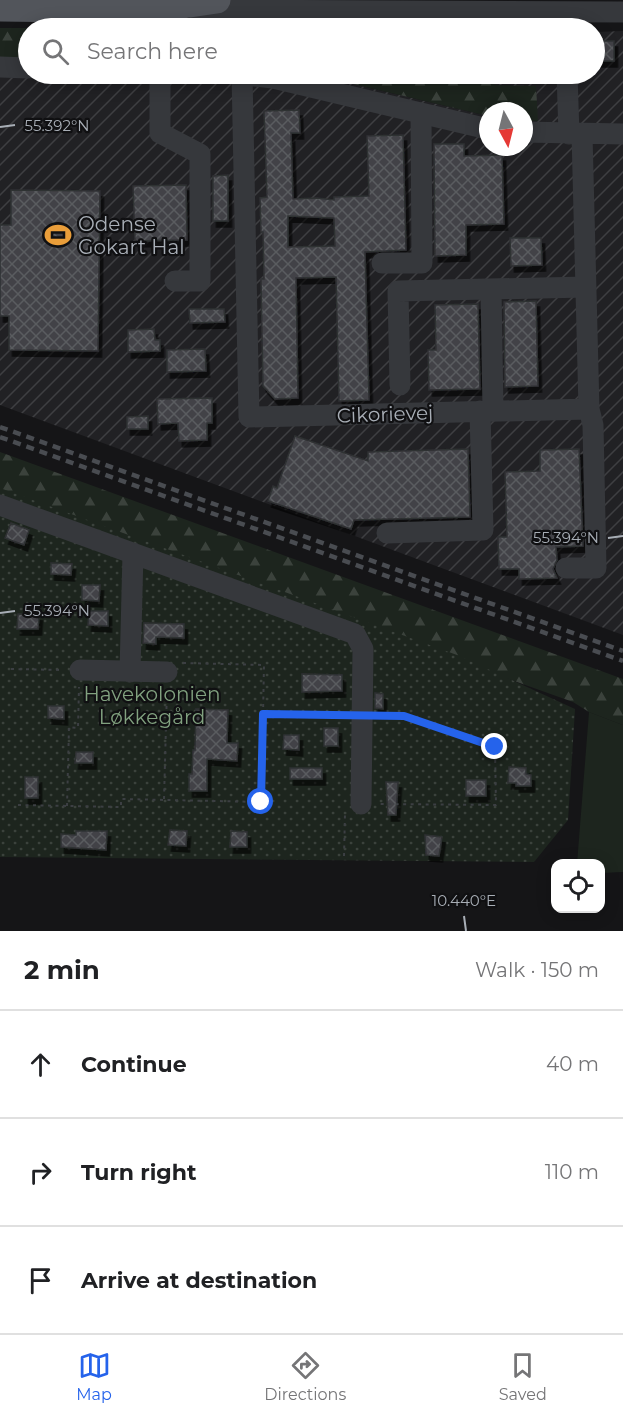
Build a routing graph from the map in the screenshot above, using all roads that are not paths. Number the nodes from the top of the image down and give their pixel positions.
1 (217, 0) edge
2 (0, 8) edge
3 (149, 10) junction
4 (623, 12) edge
5 (0, 68) edge
6 (18, 68) edge
7 (160, 84) edge
8 (242, 84) edge
9 (298, 84) edge
10 (568, 84) edge
11 (421, 114) junction
12 (479, 127) edge
13 (533, 132) edge
14 (575, 134) junction
15 (623, 134) edge
16 (382, 263) dead end
17 (175, 280) dead end
18 (586, 287) junction
19 (491, 289) junction
20 (400, 385) dead end
21 (589, 409) junction
22 (486, 411) junction
23 (0, 506) edge
24 (387, 532) dead end
25 (133, 553) junction
26 (566, 568) dead end
27 (80, 670) road end
28 (130, 672) junction
29 (167, 672) road end
30 (361, 804) road end

1 - 3 main road
2 - 3 main road
3 - 4 street
5 - 6 street
7 - 17 street
8 - 22 street, Cikorievej
9 - 11 street
10 - 14 street
11 - 12 street
11 - 16 street
13 - 14 street
14 - 15 street
14 - 18 street
18 - 19 street
18 - 21 street
19 - 20 street
19 - 22 street
21 - 22 street, Cikorievej
21 - 26 street
22 - 24 street
23 - 25 street
25 - 28 street
25 - 30 street
27 - 28 street
28 - 29 street

